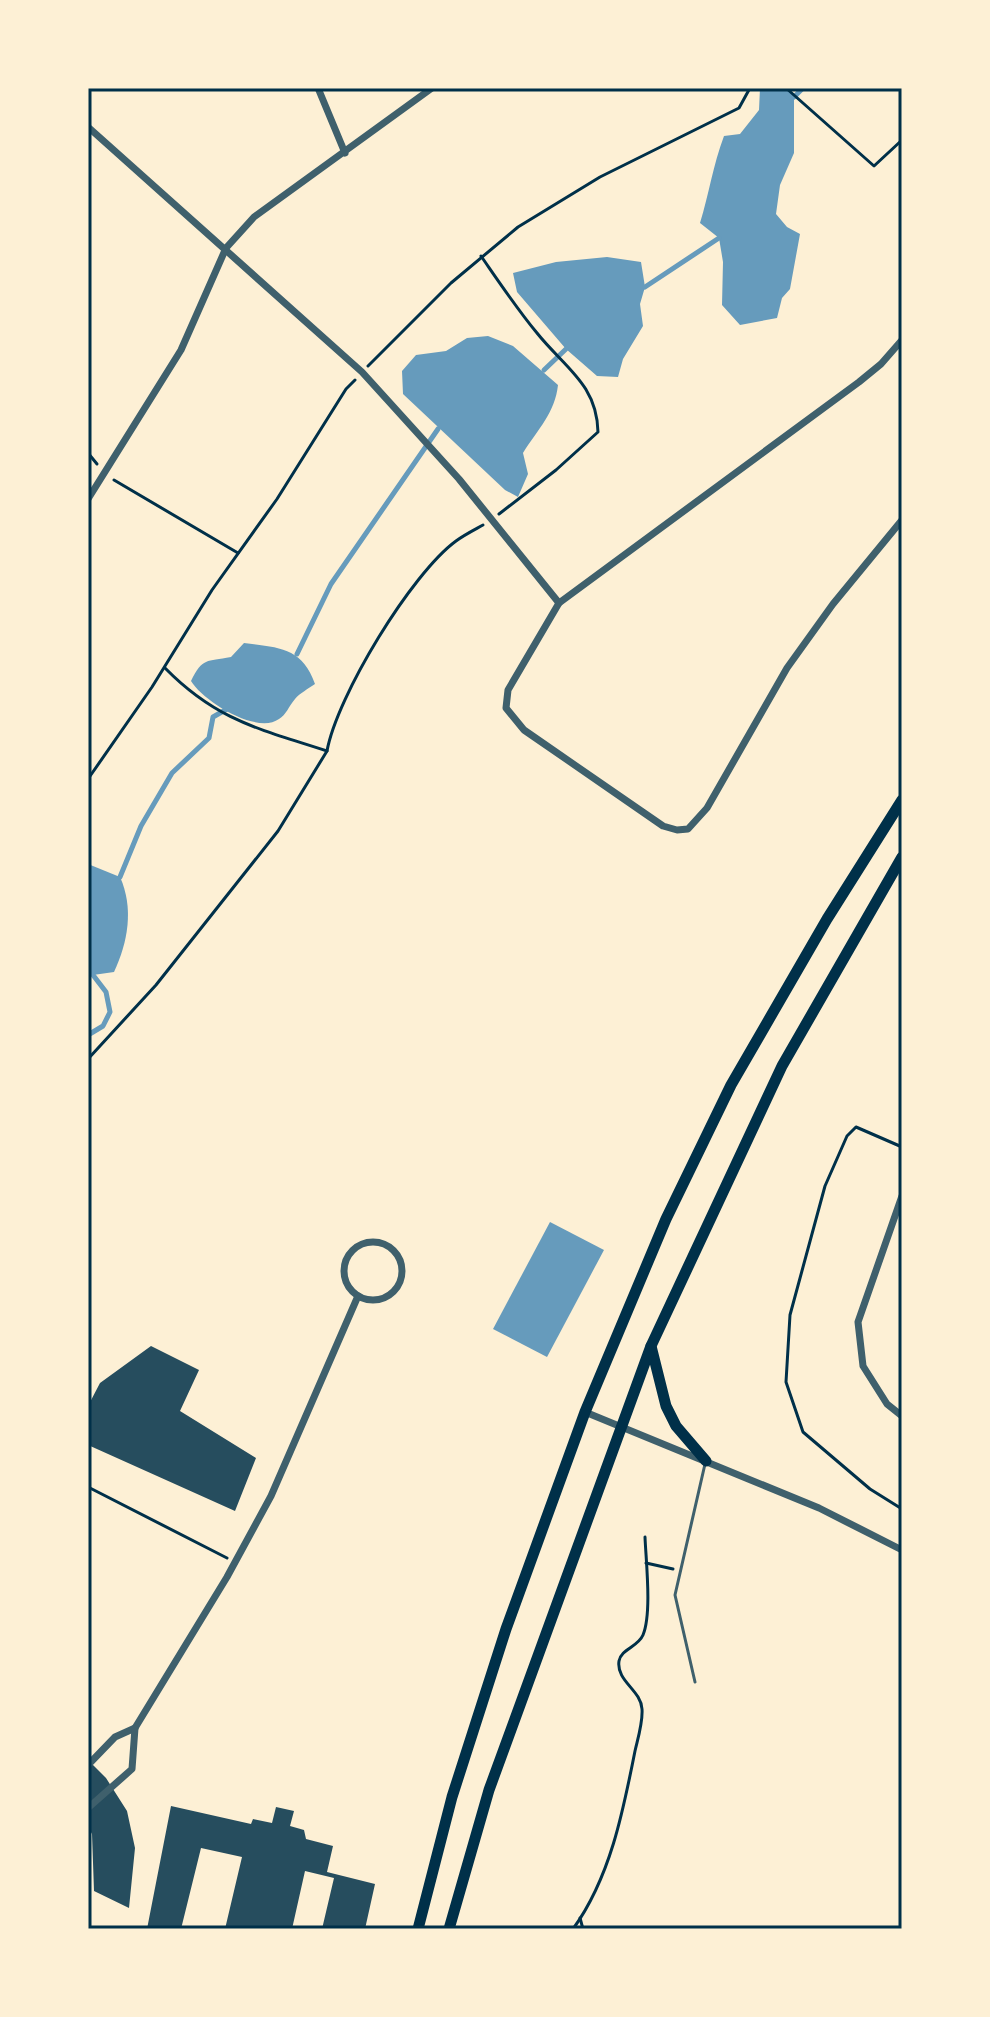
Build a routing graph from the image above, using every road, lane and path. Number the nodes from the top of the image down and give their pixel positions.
1 (318, 88) edge
2 (432, 88) edge
3 (786, 88) edge
4 (88, 127) edge
5 (902, 140) edge
6 (345, 153) junction
7 (226, 248) junction
8 (481, 256) dead end
9 (902, 340) edge
10 (88, 453) edge
11 (104, 473) junction
12 (90, 489) edge
13 (88, 499) edge
14 (491, 520) junction
15 (902, 520) edge
16 (238, 553) dead end
17 (559, 603) junction
18 (164, 668) dead end
19 (327, 751) junction
20 (902, 800) edge
21 (902, 857) edge
22 (88, 1059) edge
23 (902, 1147) edge
24 (902, 1196) edge
25 (358, 1296) junction
26 (651, 1346) junction
27 (585, 1412) junction
28 (902, 1416) edge
29 (621, 1426) junction
30 (706, 1461) junction
31 (88, 1487) edge
32 (902, 1509) edge
33 (645, 1537) dead end
34 (902, 1550) edge
35 (235, 1562) junction
36 (646, 1563) junction
37 (681, 1570) junction
38 (695, 1682) dead end
39 (135, 1728) junction
40 (88, 1765) edge
41 (88, 1808) edge
42 (580, 1918) junction
43 (418, 1929) edge
44 (449, 1929) edge
45 (573, 1929) edge
46 (583, 1929) edge

1 - 6 street
2 - 6 street
3 - 5 path
4 - 7 street
6 - 7 street
7 - 11 street
7 - 14 street
8 - 14 path
9 - 17 street
10 - 11 path
11 - 12 street
11 - 16 path
12 - 13 street
14 - 17 street
14 - 19 path
15 - 17 street
18 - 19 path
19 - 22 path
20 - 27 main road
21 - 26 main road
23 - 32 path
24 - 28 street
25 - 25 street
25 - 35 street
26 - 29 main road
26 - 30 main road
27 - 29 street
27 - 43 main road
29 - 30 street
29 - 44 main road
30 - 34 street
30 - 37 lane
31 - 35 path
33 - 36 path
35 - 39 street
36 - 37 path
36 - 42 path
37 - 38 lane
39 - 40 street
39 - 41 street
42 - 45 path
42 - 46 path

